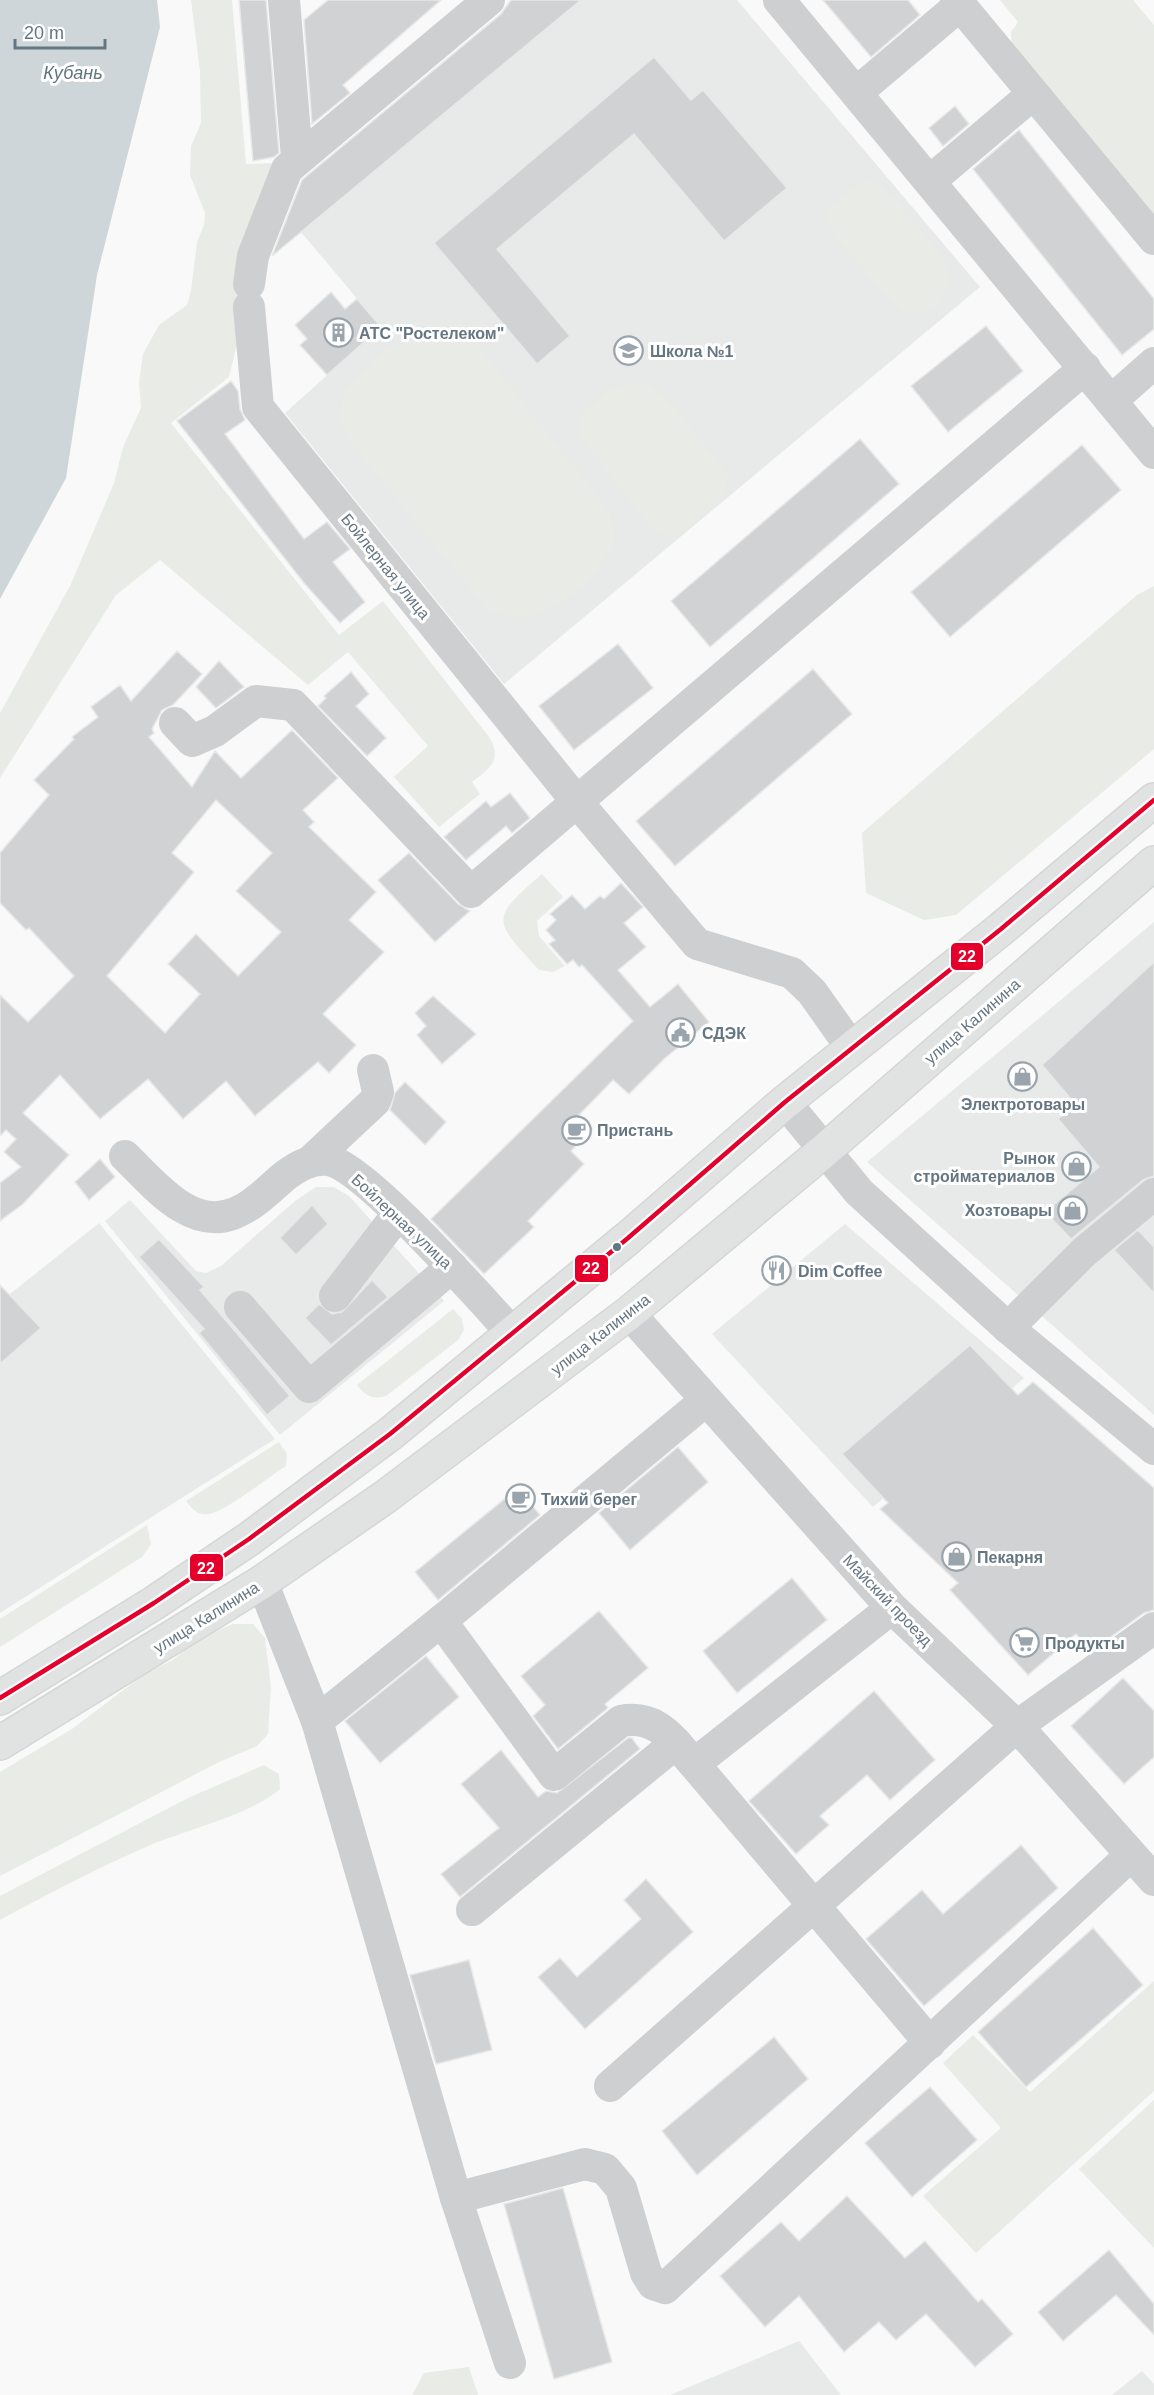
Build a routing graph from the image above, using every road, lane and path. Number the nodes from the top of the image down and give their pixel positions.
1 (489, 0) edge
2 (779, 0) edge
3 (958, 3) edge
4 (290, 4) edge
5 (856, 93) junction
6 (1033, 94) junction
7 (297, 158) junction
8 (930, 181) junction
9 (1154, 239) edge
10 (1154, 363) edge
11 (1084, 368) junction
12 (1112, 401) junction
13 (1154, 453) edge
14 (175, 723) dead end
15 (1154, 800) edge
16 (578, 803) junction
17 (1154, 863) edge
18 (851, 1047) junction
19 (373, 1070) dead end
20 (785, 1102) junction
21 (825, 1150) junction
22 (125, 1156) dead end
23 (312, 1160) junction
24 (1154, 1194) edge
25 (398, 1214) junction
26 (452, 1267) junction
27 (335, 1296) dead end
28 (240, 1307) dead end
29 (629, 1313) junction
30 (1008, 1328) junction
31 (513, 1334) junction
32 (461, 1376) junction
33 (705, 1401) junction
34 (484, 1423) junction
35 (1154, 1449) edge
36 (262, 1582) junction
37 (892, 1608) junction
38 (441, 1621) junction
39 (1154, 1628) edge
40 (0, 1698) edge
41 (317, 1721) junction
42 (1017, 1726) junction
43 (0, 1743) edge
44 (685, 1754) junction
45 (1131, 1855) junction
46 (1154, 1881) edge
47 (814, 1906) junction
48 (472, 1910) dead end
49 (930, 2043) junction
50 (610, 2086) dead end
51 (456, 2198) junction
52 (510, 2363) dead end

1 - 7 street, Бойлерная улица
2 - 5 street
3 - 5 street
3 - 6 street
4 - 7 street
5 - 8 street
6 - 8 street
6 - 9 street
7 - 16 street, Бойлерная улица
8 - 11 street
10 - 12 street
11 - 12 street
11 - 16 street
12 - 13 street
14 - 16 street
15 - 18 highway
16 - 18 street, Бойлерная улица
17 - 21 highway, улица Калинина
18 - 20 highway
19 - 23 street
20 - 21 street
20 - 31 highway
21 - 29 highway, улица Калинина
21 - 30 street
22 - 23 street
23 - 25 street, Бойлерная улица
24 - 30 street
25 - 26 street, Бойлерная улица
25 - 27 street
26 - 28 street
26 - 31 street, Бойлерная улица
29 - 33 street, Майский проезд
29 - 34 highway, улица Калинина
30 - 35 street
31 - 32 highway
32 - 34 highway
32 - 40 highway
33 - 37 street, Майский проезд
33 - 38 street
34 - 36 highway, улица Калинина
36 - 41 street
36 - 43 highway, улица Калинина
37 - 42 street, Майский проезд
37 - 44 street
38 - 41 street
38 - 44 street
39 - 42 street
41 - 51 street
42 - 45 street, Майский проезд
42 - 47 street
44 - 47 street
44 - 48 street
45 - 46 street, Майский проезд
45 - 49 street
47 - 49 street
47 - 50 street
49 - 51 street
51 - 52 street

